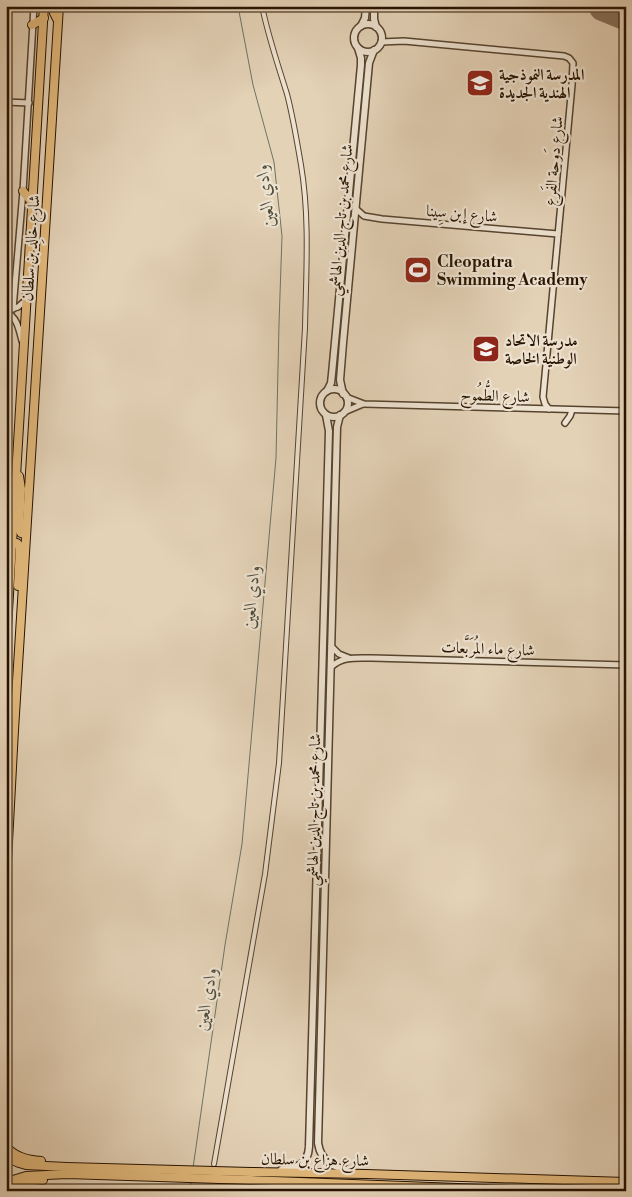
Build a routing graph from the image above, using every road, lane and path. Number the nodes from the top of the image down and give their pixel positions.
1 (34, 6) edge
2 (44, 6) edge
3 (53, 6) edge
4 (59, 6) edge
5 (262, 6) edge
6 (366, 6) edge
7 (374, 6) edge
8 (44, 18) junction
9 (58, 20) junction
10 (32, 24) junction
11 (361, 26) junction
12 (376, 27) junction
13 (381, 42) junction
14 (358, 48) junction
15 (374, 50) junction
16 (6, 102) edge
17 (29, 103) junction
18 (23, 190) junction
19 (33, 204) junction
20 (356, 208) junction
21 (364, 216) junction
22 (354, 224) junction
23 (558, 234) junction
24 (27, 298) junction
25 (8, 310) edge
26 (24, 349) junction
27 (327, 391) junction
28 (345, 395) junction
29 (543, 397) junction
30 (364, 404) junction
31 (533, 409) junction
32 (549, 409) junction
33 (572, 410) junction
34 (626, 411) edge
35 (342, 414) junction
36 (326, 415) junction
37 (565, 422) dead end
38 (16, 466) junction
39 (26, 534) junction
40 (12, 543) junction
41 (22, 610) junction
42 (6, 644) edge
43 (331, 646) junction
44 (349, 658) junction
45 (626, 665) edge
46 (330, 667) junction
47 (6, 880) edge
48 (313, 1020) junction
49 (321, 1049) junction
50 (6, 1147) edge
51 (6, 1157) edge
52 (214, 1164) dead end
53 (6, 1165) edge
54 (67, 1171) junction
55 (6, 1172) edge
56 (265, 1172) junction
57 (366, 1174) junction
58 (251, 1176) junction
59 (6, 1182) edge
60 (626, 1182) edge
61 (355, 1184) junction
62 (7, 1191) edge
63 (416, 1191) edge
64 (518, 1191) edge
65 (537, 1191) edge

1 - 10 street
2 - 8 main road, شارع خالِد بن سلطان
3 - 9 main road
4 - 9 main road, شارع خالِد بن سلطان
5 - 52 street
6 - 11 street
7 - 12 street
8 - 10 main road
8 - 19 main road, شارع خالِد بن سلطان
9 - 39 main road, شارع خالِد بن سلطان
10 - 17 street
11 - 12 street
11 - 14 street
12 - 13 street
13 - 15 street
13 - 23 street, شارع دَوحة الفَرع
14 - 15 street
14 - 27 street, شارع محمد بن تاج الدين الهاشمي
15 - 20 street, شارع محمد بن تاج الدين الهاشمي
16 - 17 street
17 - 18 street
18 - 19 main road
18 - 25 street
19 - 24 main road, شارع خالِد بن سلطان
20 - 21 street
20 - 22 street, شارع محمد بن تاج الدين الهاشمي
21 - 22 street
21 - 23 street, شارع إبن سِينا
22 - 28 street, شارع محمد بن تاج الدين الهاشمي
23 - 29 street, شارع دَوحة الفَرع
24 - 25 street
24 - 26 main road, شارع خالِد بن سلطان
25 - 26 street
26 - 38 main road, شارع خالِد بن سلطان
27 - 28 street
27 - 36 street
28 - 30 street, شارع الطُّمُوح
28 - 35 street
29 - 31 street
29 - 32 street
30 - 31 street, شارع الطُّمُوح
30 - 35 street, شارع الطُّمُوح
31 - 32 street, شارع الطُّمُوح
32 - 33 street, شارع الطُّمُوح
33 - 34 street, شارع الطُّمُوح
33 - 37 street
35 - 36 street
35 - 43 street, شارع محمد بن تاج الدين الهاشمي
36 - 48 street, شارع محمد بن تاج الدين الهاشمي
38 - 39 main road
38 - 40 main road, شارع خالِد بن سلطان
39 - 41 main road, شارع خالِد بن سلطان
40 - 41 main road
40 - 42 main road, شارع خالِد بن سلطان
41 - 47 main road, شارع خالِد بن سلطان
43 - 44 street
43 - 46 street, شارع محمد بن تاج الدين الهاشمي
44 - 45 street, شارع ماء المُرَبَّعات
44 - 46 street, شارع ماء المُرَبَّعات
46 - 49 street, شارع محمد بن تاج الدين الهاشمي
48 - 49 street
48 - 56 street, شارع محمد بن تاج الدين الهاشمي
49 - 57 street, شارع محمد بن تاج الدين الهاشمي
50 - 54 main road
51 - 54 main road, شارع هزاع بن سلطان
53 - 55 main road
54 - 58 main road, شارع هزاع بن سلطان
54 - 59 main road, شارع هزاع بن سلطان
54 - 62 main road
56 - 57 main road, شارع هزاع بن سلطان
56 - 58 main road, شارع هزاع بن سلطان
57 - 60 main road, شارع هزاع بن سلطان
58 - 61 main road, شارع هزاع بن سلطان
61 - 63 street
61 - 64 main road, شارع هزاع بن سلطان
64 - 65 main road, شارع هزاع بن سلطان

